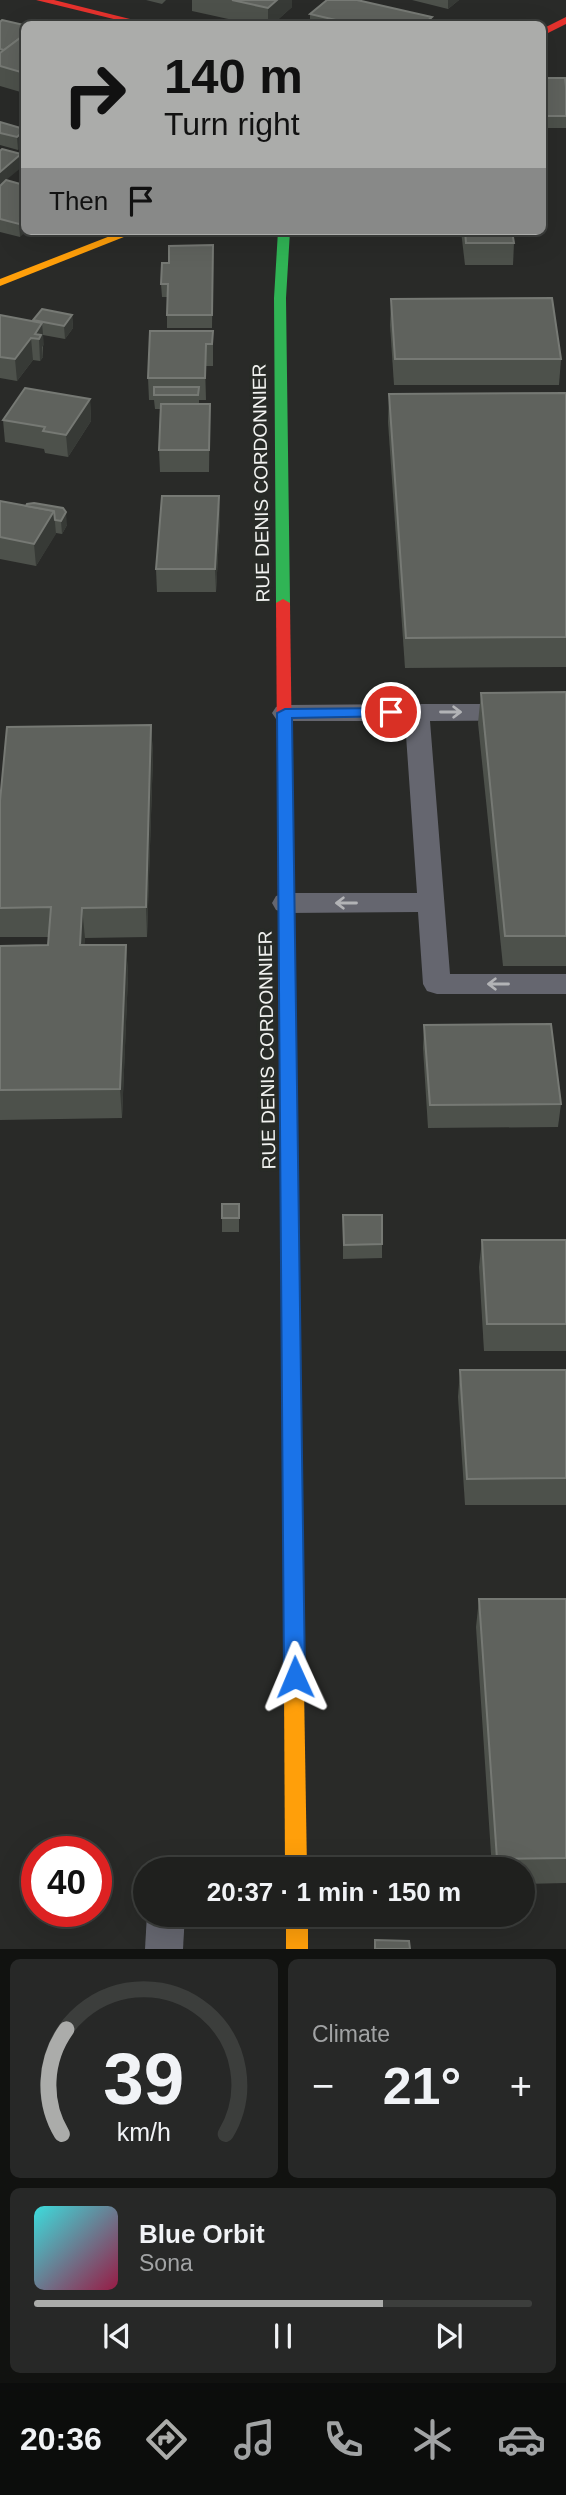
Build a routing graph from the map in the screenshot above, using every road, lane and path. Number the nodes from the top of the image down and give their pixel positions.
1 (41, 0) edge
2 (566, 20) edge
3 (132, 21) edge
4 (546, 31) edge
5 (123, 235) edge
6 (284, 235) edge
7 (0, 283) edge
8 (417, 712) junction
9 (566, 712) edge
10 (285, 713) junction
11 (431, 902) junction
12 (286, 903) junction
13 (566, 984) edge
14 (296, 1857) edge
15 (165, 1927) edge
16 (297, 1927) edge
17 (164, 1949) edge
18 (297, 1949) edge

1 - 3 street
2 - 4 street
5 - 7 street
6 - 10 street, RUE DENIS CORDONNIER
8 -> 9 lane
8 - 10 lane
8 - 11 lane
10 - 12 street, RUE DENIS CORDONNIER
11 -> 12 lane
13 -> 11 lane
12 - 14 street, RUE DENIS CORDONNIER
15 - 17 lane
16 - 18 street

